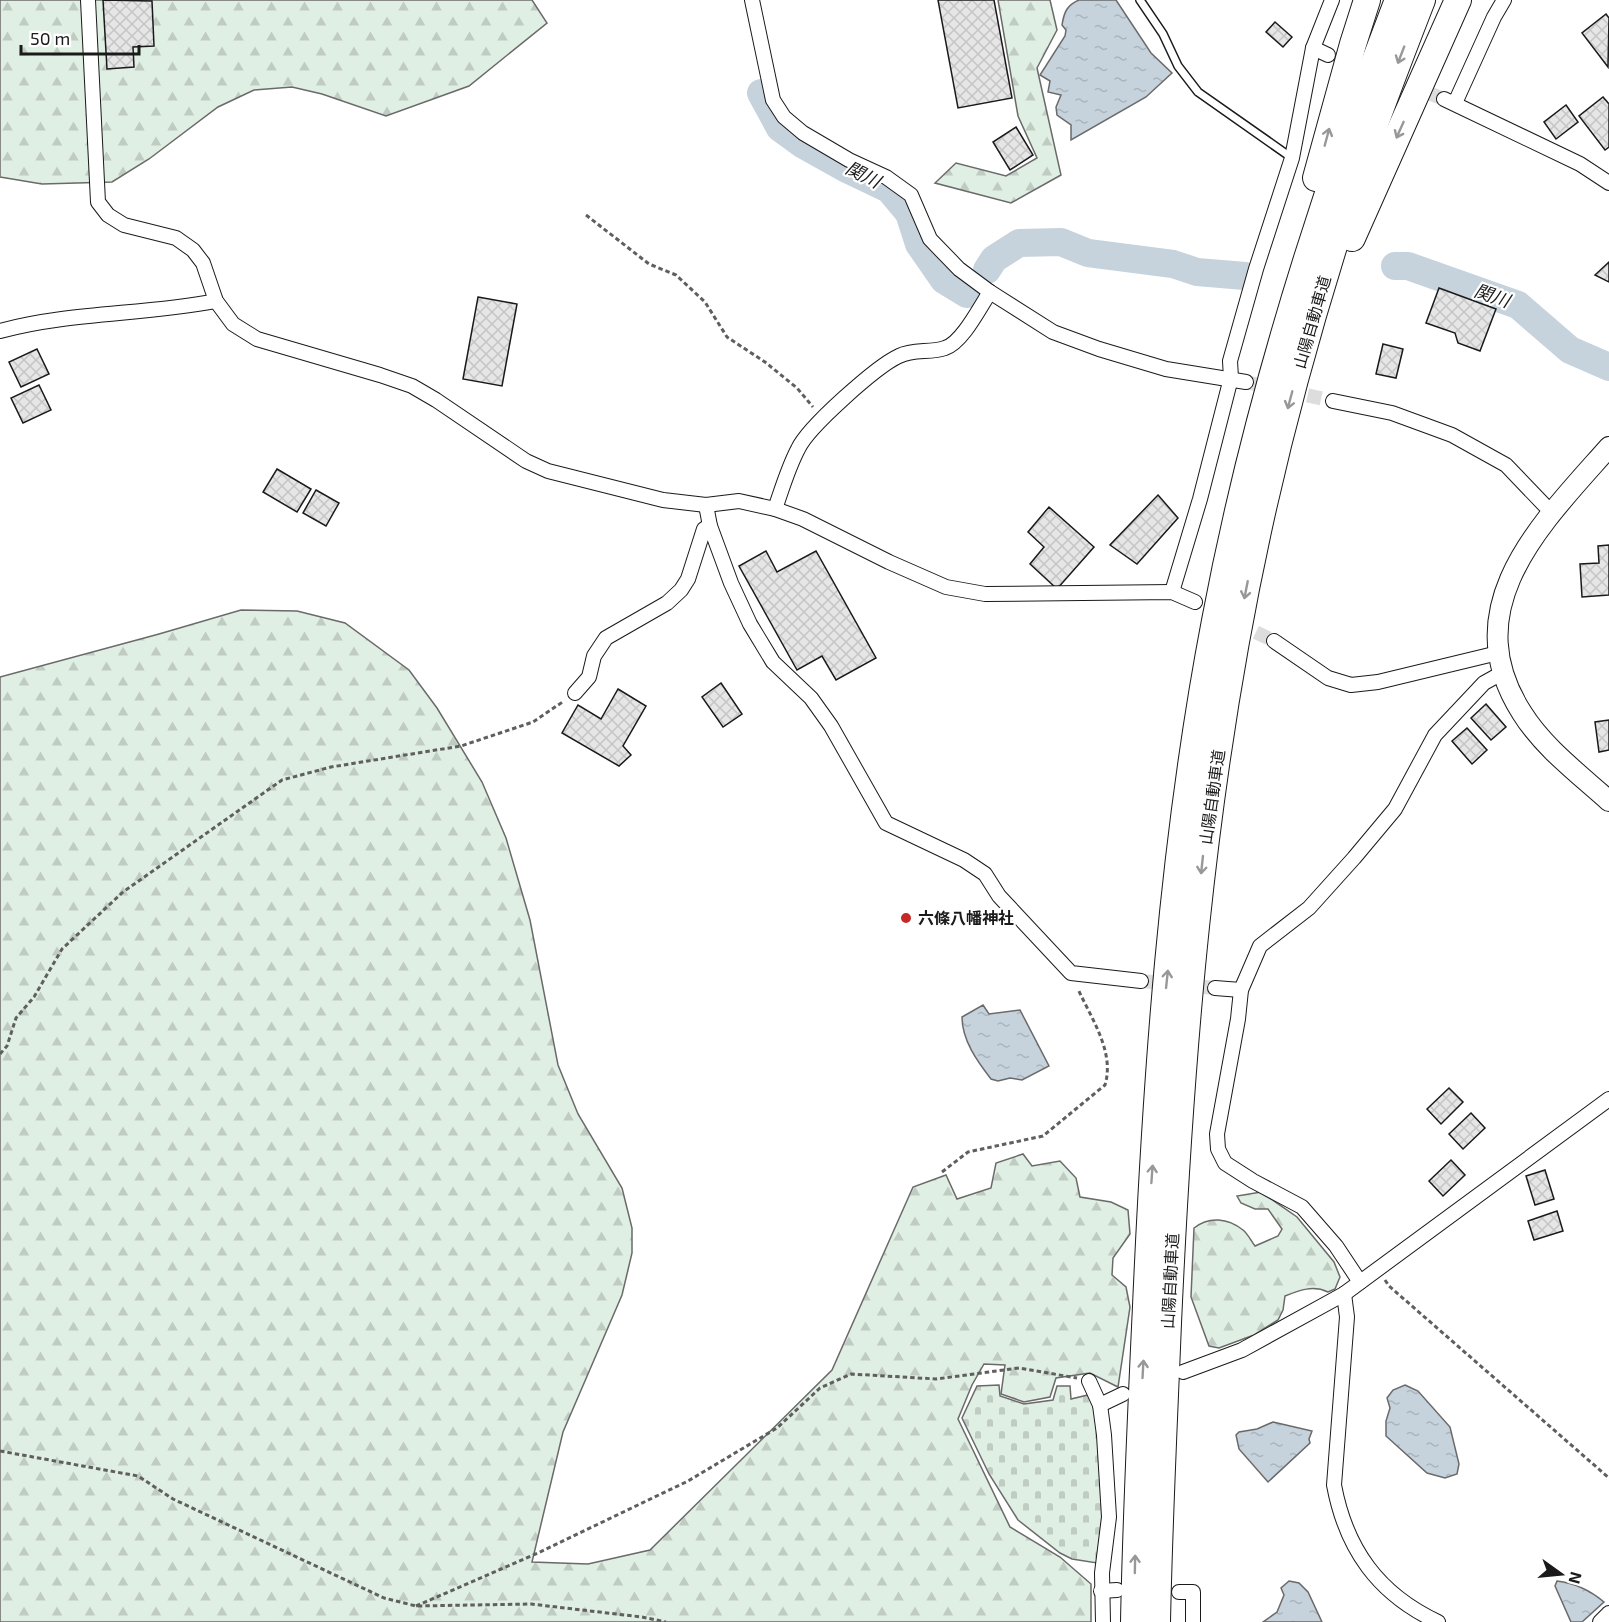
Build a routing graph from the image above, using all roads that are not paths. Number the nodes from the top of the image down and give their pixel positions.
1 (88, 0) edge
2 (752, 0) edge
3 (1140, 0) edge
4 (1332, 0) edge
5 (1367, 0) edge
6 (1398, 0) edge
7 (1422, 0) edge
8 (1458, 0) edge
9 (1504, 0) edge
10 (1313, 48) junction
11 (1328, 55) dead end
12 (1292, 158) junction
13 (1609, 183) edge
14 (990, 292) junction
15 (216, 301) junction
16 (0, 331) edge
17 (1300, 360) junction
18 (1231, 378) junction
19 (1246, 382) tunnel mouth
20 (1334, 401) tunnel mouth
21 (1255, 439) junction
22 (1606, 457) edge
23 (706, 505) junction
24 (775, 509) junction
25 (1552, 513) junction
26 (710, 526) junction
27 (1172, 592) junction
28 (1194, 602) dead end
29 (1274, 641) tunnel mouth
30 (1500, 663) junction
31 (575, 693) road end
32 (1609, 801) edge
33 (1141, 981) tunnel mouth
34 (1215, 988) tunnel mouth
35 (1241, 990) junction
36 (1609, 1099) edge
37 (1360, 1282) junction
38 (1344, 1294) junction
39 (1183, 1372) dead end
40 (1089, 1381) road end
41 (1123, 1394) dead end
42 (1100, 1405) junction
43 (1117, 1590) dead end
44 (1101, 1591) junction
45 (1179, 1592) dead end
46 (1609, 1614) edge
47 (1103, 1622) edge
48 (1134, 1622) edge
49 (1157, 1622) edge
50 (1193, 1622) edge
51 (1438, 1622) edge
52 (1600, 1622) edge

1 - 15 street
2 - 14 street
3 - 12 lane
4 - 10 street
21 -> 5 highway
6 - 21 highway, 山陽自動車道
7 -> 17 highway, 山陽自動車道
8 -> 17 highway
9 - 13 street
10 - 11 street
10 - 12 street
12 - 18 street
14 - 18 street
14 - 24 street
15 - 16 street
15 - 23 street
17 -> 49 highway, 山陽自動車道
18 - 19 street
18 - 27 street
20 - 25 street
48 -> 21 highway, 山陽自動車道
22 - 25 street
23 - 24 street
23 - 26 street
24 - 27 street
25 - 30 street
26 - 31 street
26 - 33 street
27 - 28 street
29 - 30 street
30 - 32 street
30 - 35 street
34 - 35 street
35 - 37 street
36 - 37 street
37 - 38 street
38 - 39 street
38 - 51 street
40 - 42 street
41 - 42 street
42 - 44 street
43 - 44 street
44 - 47 street
45 - 50 street
46 - 52 street

